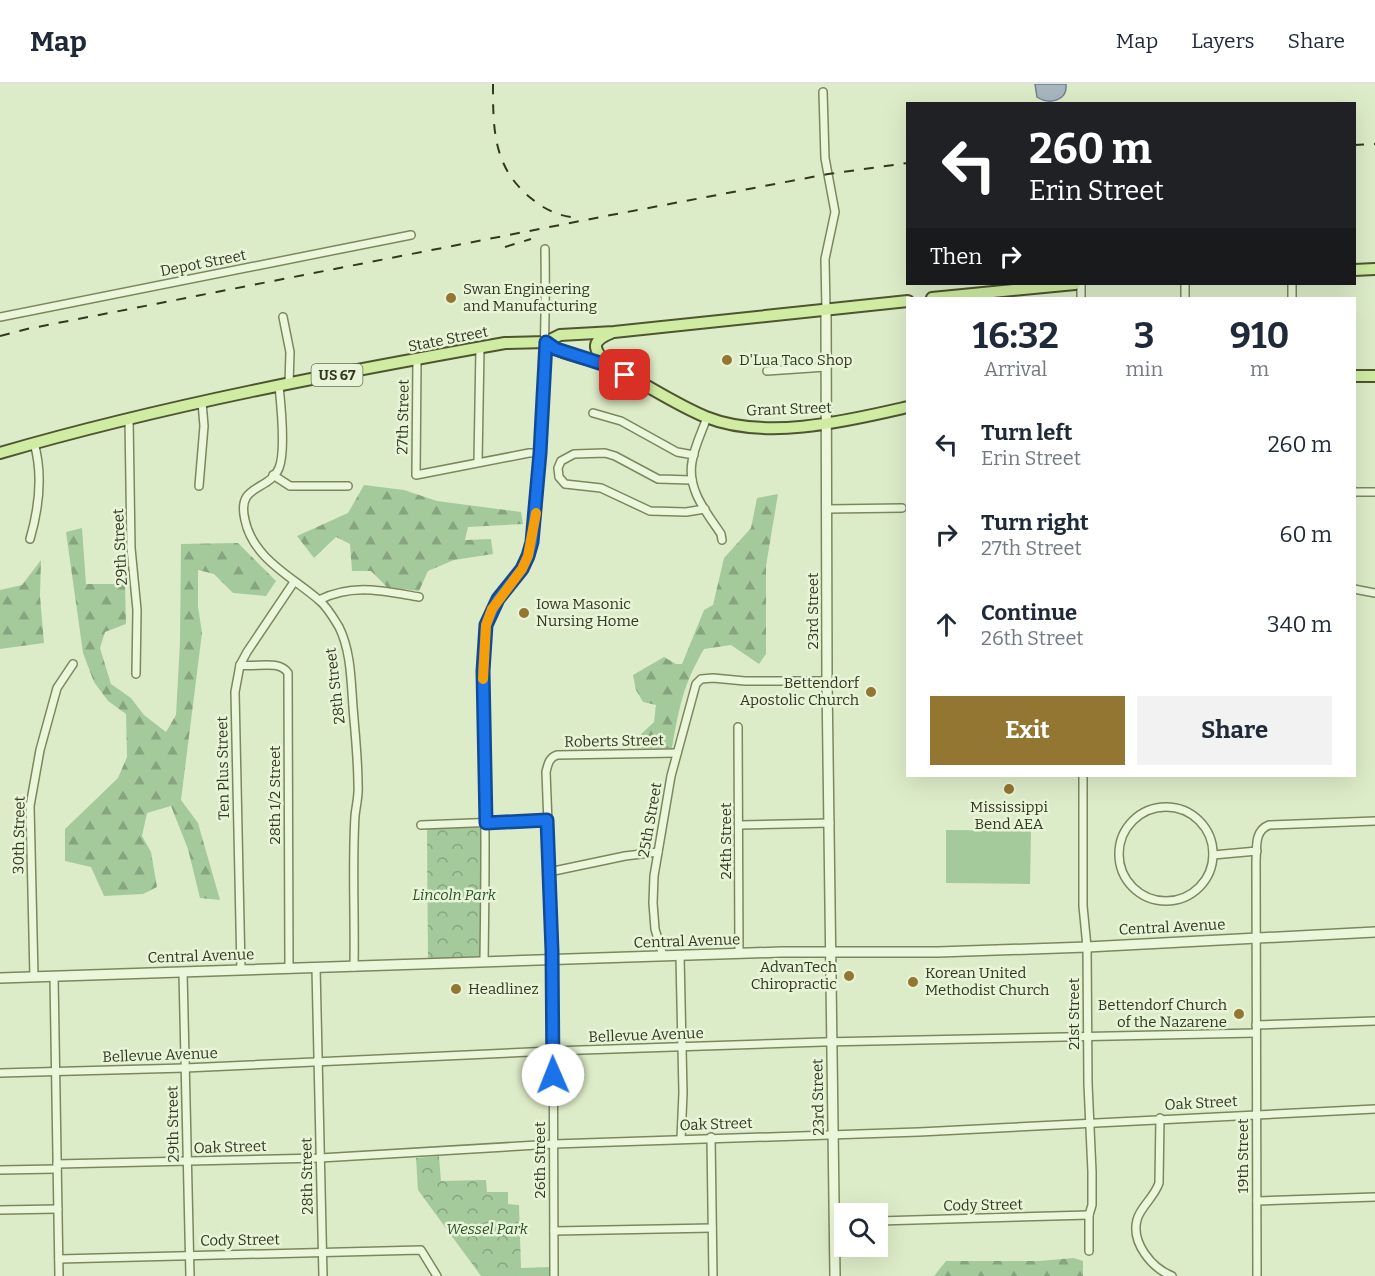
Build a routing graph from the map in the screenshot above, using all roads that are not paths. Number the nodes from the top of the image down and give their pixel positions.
1 (823, 92) dead end
2 (411, 236) dead end
3 (545, 249) dead end
4 (1375, 269) edge
5 (1356, 270) edge
6 (1065, 285) edge
7 (942, 297) edge
8 (906, 301) edge
9 (826, 310) junction
10 (0, 316) edge
11 (283, 317) dead end
12 (614, 332) junction
13 (546, 342) junction
14 (480, 348) junction
15 (417, 360) junction
16 (609, 366) junction
17 (826, 367) junction
18 (767, 371) dead end
19 (1356, 376) edge
20 (1375, 376) edge
21 (284, 385) junction
22 (202, 402) junction
23 (906, 406) edge
24 (593, 414) dead end
25 (706, 417) junction
26 (129, 418) junction
27 (827, 424) junction
28 (34, 443) junction
29 (0, 453) edge
30 (540, 453) junction
31 (694, 455) junction
32 (478, 462) junction
33 (273, 475) junction
34 (692, 480) junction
35 (199, 486) dead end
36 (348, 486) dead end
37 (1356, 492) edge
38 (1375, 492) edge
39 (902, 508) dead end
40 (705, 509) junction
41 (827, 509) junction
42 (30, 539) dead end
43 (722, 540) dead end
44 (294, 582) junction
45 (1356, 589) edge
46 (1375, 593) edge
47 (419, 597) dead end
48 (319, 600) junction
49 (73, 664) dead end
50 (240, 665) junction
51 (136, 674) dead end
52 (827, 681) junction
53 (738, 727) dead end
54 (677, 753) junction
55 (552, 757) joint
56 (1083, 777) edge
57 (547, 820) junction
58 (1375, 821) edge
59 (486, 823) junction
60 (830, 823) junction
61 (421, 825) dead end
62 (740, 825) junction
63 (1257, 850) junction
64 (658, 852) junction
65 (1213, 855) junction
66 (549, 872) junction
67 (1375, 932) edge
68 (1257, 937) junction
69 (1087, 947) junction
70 (831, 953) junction
71 (738, 954) junction
72 (663, 956) junction
73 (680, 956) junction
74 (552, 960) junction
75 (484, 962) junction
76 (354, 966) junction
77 (316, 968) junction
78 (289, 969) junction
79 (241, 970) junction
80 (183, 972) junction
81 (54, 976) junction
82 (34, 977) junction
83 (0, 978) edge
84 (1375, 1021) edge
85 (1256, 1025) junction
86 (1256, 1033) junction
87 (1088, 1038) junction
88 (832, 1043) junction
89 (682, 1048) junction
90 (552, 1052) junction
91 (318, 1063) junction
92 (185, 1068) junction
93 (55, 1072) junction
94 (0, 1073) edge
95 (1375, 1109) edge
96 (1257, 1114) junction
97 (1160, 1118) junction
98 (1090, 1124) junction
99 (833, 1133) junction
100 (711, 1137) junction
101 (681, 1138) junction
102 (554, 1144) junction
103 (321, 1158) junction
104 (188, 1162) junction
105 (57, 1167) junction
106 (0, 1170) edge
107 (1375, 1197) edge
108 (1257, 1201) junction
109 (838, 1203) edge
110 (58, 1209) junction
111 (0, 1210) edge
112 (1089, 1215) junction
113 (888, 1221) edge
114 (712, 1228) junction
115 (554, 1231) junction
116 (1089, 1251) dead end
117 (322, 1252) junction
118 (189, 1255) junction
119 (836, 1257) edge
120 (59, 1259) junction
121 (59, 1276) edge
122 (190, 1276) edge
123 (323, 1276) edge
124 (437, 1276) edge
125 (554, 1276) edge
126 (713, 1276) edge
127 (835, 1276) edge
128 (1172, 1276) edge
129 (1257, 1276) edge

1 - 9 street, 23rd Street
2 - 10 street, Depot Street
3 - 13 street
4 - 5 main road
6 - 7 main road
8 - 9 main road, State Street / US 67
9 - 12 main road, State Street / US 67
9 - 17 street, 23rd Street
11 - 21 street
12 - 13 main road, State Street / US 67
12 - 16 main road
13 - 14 main road, State Street / US 67
13 - 16 main road, Grant Street / US 67
13 - 30 street
14 - 15 main road, State Street / US 67
14 - 32 street
15 - 21 main road, State Street / US 67
15 - 32 street, 27th Street
16 - 25 main road, Grant Street / US 67
17 - 18 street
17 - 27 street, 23rd Street
19 - 20 main road
21 - 22 main road, State Street / US 67
21 - 33 street
22 - 26 main road, State Street / US 67
22 - 35 street
23 - 27 main road, Grant Street / US 67
24 - 31 street
25 - 27 main road, Grant Street / US 67
25 - 31 street
26 - 28 main road, State Street / US 67
26 - 51 street, 29th Street
27 - 41 street, 23rd Street
28 - 29 main road, State Street / US 67
28 - 42 street
30 - 32 street
30 - 59 street
31 - 34 street
33 - 36 street
33 - 44 street, 28th Street
34 - 40 street
34 - 40 street
37 - 38 street
39 - 41 street
40 - 43 street
41 - 52 street, 23rd Street
44 - 48 street, 28th Street
44 - 50 street, Ten Plus Street
45 - 46 street
47 - 48 street
48 - 76 street, 28th Street
49 - 82 street, 30th Street
50 - 78 street, 28th 1/2 Street
50 - 79 street, Ten Plus Street
52 - 54 street, 25th Street
52 - 60 street, 23rd Street
53 - 62 street, 24th Street
54 - 55 street, Roberts Street
54 - 64 street, 25th Street
55 - 57 street, 26th Street
56 - 69 street, 21st Street
57 - 59 street
57 - 66 street, 26th Street
58 - 63 street, 19th Street
59 - 61 street
59 - 75 street
60 - 62 street
60 - 70 street, 23rd Street
62 - 71 street, 24th Street
63 - 65 street
63 - 68 street, 19th Street
64 - 66 street
64 - 72 street, 25th Street
65 - 65 street
66 - 74 street, 26th Street
67 - 68 street, Central Avenue
68 - 69 street, Central Avenue
68 - 85 street, 19th Street
69 - 70 street, Central Avenue
69 - 87 street, 21st Street
70 - 71 street, Central Avenue
70 - 88 street, 23rd Street
71 - 73 street, Central Avenue
72 - 73 street, Central Avenue
72 - 74 street, Central Avenue
73 - 89 street
74 - 75 street, Central Avenue
74 - 90 street, 26th Street
75 - 76 street, Central Avenue
76 - 77 street, Central Avenue
77 - 78 street, Central Avenue
77 - 91 street, 28th Street
78 - 79 street, Central Avenue
79 - 80 street, Central Avenue
80 - 81 street, Central Avenue
80 - 92 street, 29th Street
81 - 82 street, Central Avenue
81 - 93 street
82 - 83 street, Central Avenue
84 - 85 street
85 - 86 street, 19th Street
86 - 87 street, Bellevue Avenue
86 - 96 street, 19th Street
87 - 88 street, Bellevue Avenue
87 - 98 street, 21st Street
88 - 89 street, Bellevue Avenue
88 - 99 street, 23rd Street
89 - 90 street, Bellevue Avenue
89 - 101 street
90 - 91 street, Bellevue Avenue
90 - 102 street, 26th Street
91 - 92 street, Bellevue Avenue
91 - 103 street, 28th Street
92 - 93 street, Bellevue Avenue
92 - 104 street, 29th Street
93 - 94 street, Bellevue Avenue
93 - 105 street
95 - 96 street, Oak Street
96 - 97 street, Oak Street
96 - 108 street, 19th Street
97 - 98 street, Oak Street
97 - 128 street
98 - 99 street, Oak Street
98 - 112 street, 21st Street
99 - 100 street, Oak Street
99 - 109 street, 23rd Street
100 - 101 street, Oak Street
100 - 114 street
101 - 102 street, Oak Street
102 - 103 street, Oak Street
102 - 115 street, 26th Street
103 - 104 street, Oak Street
103 - 117 street, 28th Street
104 - 105 street, Oak Street
104 - 118 street, 29th Street
105 - 106 street, Oak Street
105 - 110 street
107 - 108 street
108 - 129 street, 19th Street
110 - 111 street
110 - 120 street
112 - 113 street, Cody Street
112 - 116 street, 21st Street
114 - 115 street
114 - 126 street
115 - 125 street, 26th Street
117 - 118 street, Cody Street
117 - 123 street, 28th Street
117 - 124 street, Cody Street
118 - 120 street, Cody Street
118 - 122 street, 29th Street
119 - 127 street, 23rd Street
120 - 121 street

